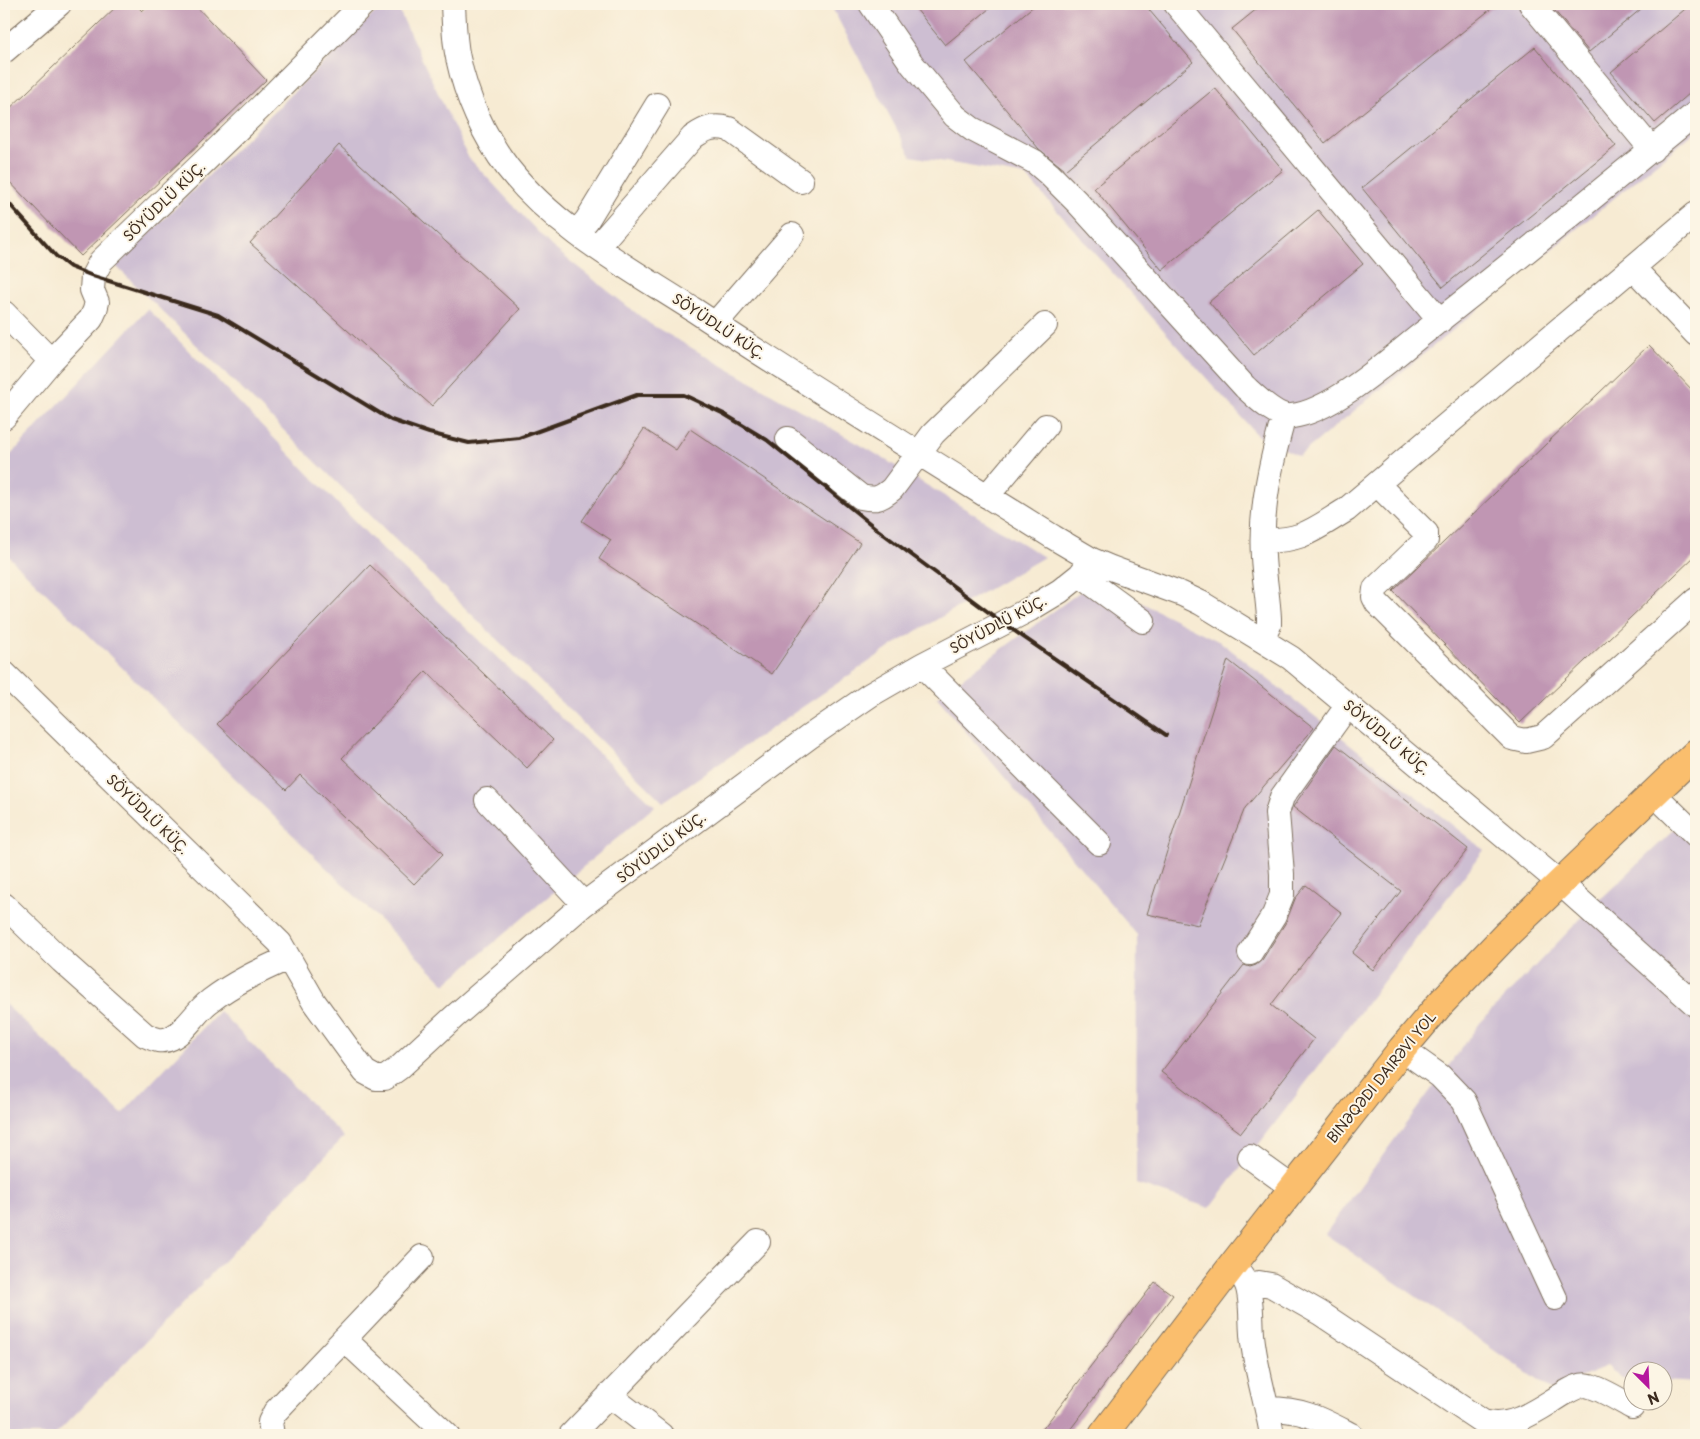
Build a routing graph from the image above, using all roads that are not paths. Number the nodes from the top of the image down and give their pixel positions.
1 (59, 4) edge
2 (363, 4) edge
3 (453, 4) edge
4 (871, 4) edge
5 (1176, 4) edge
6 (1531, 4) edge
7 (4, 51) edge
8 (657, 105) dead end
9 (1696, 113) edge
10 (1652, 150) junction
11 (801, 181) dead end
12 (1696, 214) edge
13 (577, 232) junction
14 (792, 235) dead end
15 (597, 247) junction
16 (1633, 268) junction
17 (4, 313) edge
18 (1440, 320) junction
19 (715, 324) junction
20 (1045, 325) dead end
21 (1696, 334) edge
22 (51, 361) junction
23 (1284, 416) junction
24 (4, 417) edge
25 (1046, 426) dead end
26 (788, 439) dead end
27 (918, 453) junction
28 (1377, 484) junction
29 (987, 496) junction
30 (1263, 540) junction
31 (1086, 567) junction
32 (1696, 600) edge
33 (1143, 621) dead end
34 (1262, 640) junction
35 (922, 665) junction
36 (4, 673) edge
37 (1348, 705) junction
38 (1696, 752) edge
39 (1654, 794) junction
40 (488, 800) dead end
41 (1696, 835) edge
42 (1099, 843) dead end
43 (1560, 884) junction
44 (584, 904) junction
45 (4, 905) edge
46 (1250, 954) dead end
47 (288, 958) junction
48 (1696, 1005) edge
49 (1402, 1049) junction
50 (1250, 1157) dead end
51 (1293, 1188) junction
52 (758, 1242) dead end
53 (422, 1257) dead end
54 (1239, 1276) junction
55 (1555, 1298) dead end
56 (344, 1340) junction
57 (609, 1395) junction
58 (1622, 1402) edge
59 (1268, 1409) junction
60 (272, 1435) edge
61 (447, 1435) edge
62 (571, 1435) edge
63 (661, 1435) edge
64 (1104, 1435) edge
65 (1272, 1435) edge
66 (1351, 1435) edge

1 - 7 street
2 - 22 street, SÖYÜDLÜ KÜÇ.
3 - 13 street, SÖYÜDLÜ KÜÇ.
4 - 23 street
5 - 18 street
6 - 10 street
8 - 13 street
9 - 10 street
10 - 18 street
11 - 15 street
12 - 16 street
13 - 15 street, SÖYÜDLÜ KÜÇ.
14 - 19 street
15 - 19 street, SÖYÜDLÜ KÜÇ.
16 - 21 street
16 - 28 street
17 - 22 street
18 - 23 street
19 - 27 street, SÖYÜDLÜ KÜÇ.
20 - 27 street
22 - 24 street, SÖYÜDLÜ KÜÇ.
23 - 30 street
25 - 29 street
26 - 27 street
27 - 29 street, SÖYÜDLÜ KÜÇ.
28 - 30 street
28 - 32 street
29 - 31 street, SÖYÜDLÜ KÜÇ.
30 - 34 street
31 - 33 street
31 - 34 street, SÖYÜDLÜ KÜÇ.
31 - 35 street, SÖYÜDLÜ KÜÇ.
34 - 37 street, SÖYÜDLÜ KÜÇ.
35 - 42 street
35 - 44 street, SÖYÜDLÜ KÜÇ.
36 - 47 street, SÖYÜDLÜ KÜÇ.
37 - 43 street, SÖYÜDLÜ KÜÇ.
37 - 46 street
38 - 39 main road, BINƏQƏDI DAIRƏVI YOL
39 - 41 street
39 - 43 main road, BINƏQƏDI DAIRƏVI YOL
40 - 44 street
43 - 48 street, SÖYÜDLÜ KÜÇ.
43 - 49 main road, BINƏQƏDI DAIRƏVI YOL
44 - 47 street, SÖYÜDLÜ KÜÇ.
45 - 47 street
49 - 51 main road, BINƏQƏDI DAIRƏVI YOL
49 - 55 street
50 - 51 street
51 - 54 main road, BINƏQƏDI DAIRƏVI YOL
52 - 57 street
53 - 56 street
54 - 58 street
54 - 59 street
54 - 64 main road, BINƏQƏDI DAIRƏVI YOL
56 - 60 street
56 - 61 street
57 - 62 street
57 - 63 street
59 - 65 street
59 - 66 street

